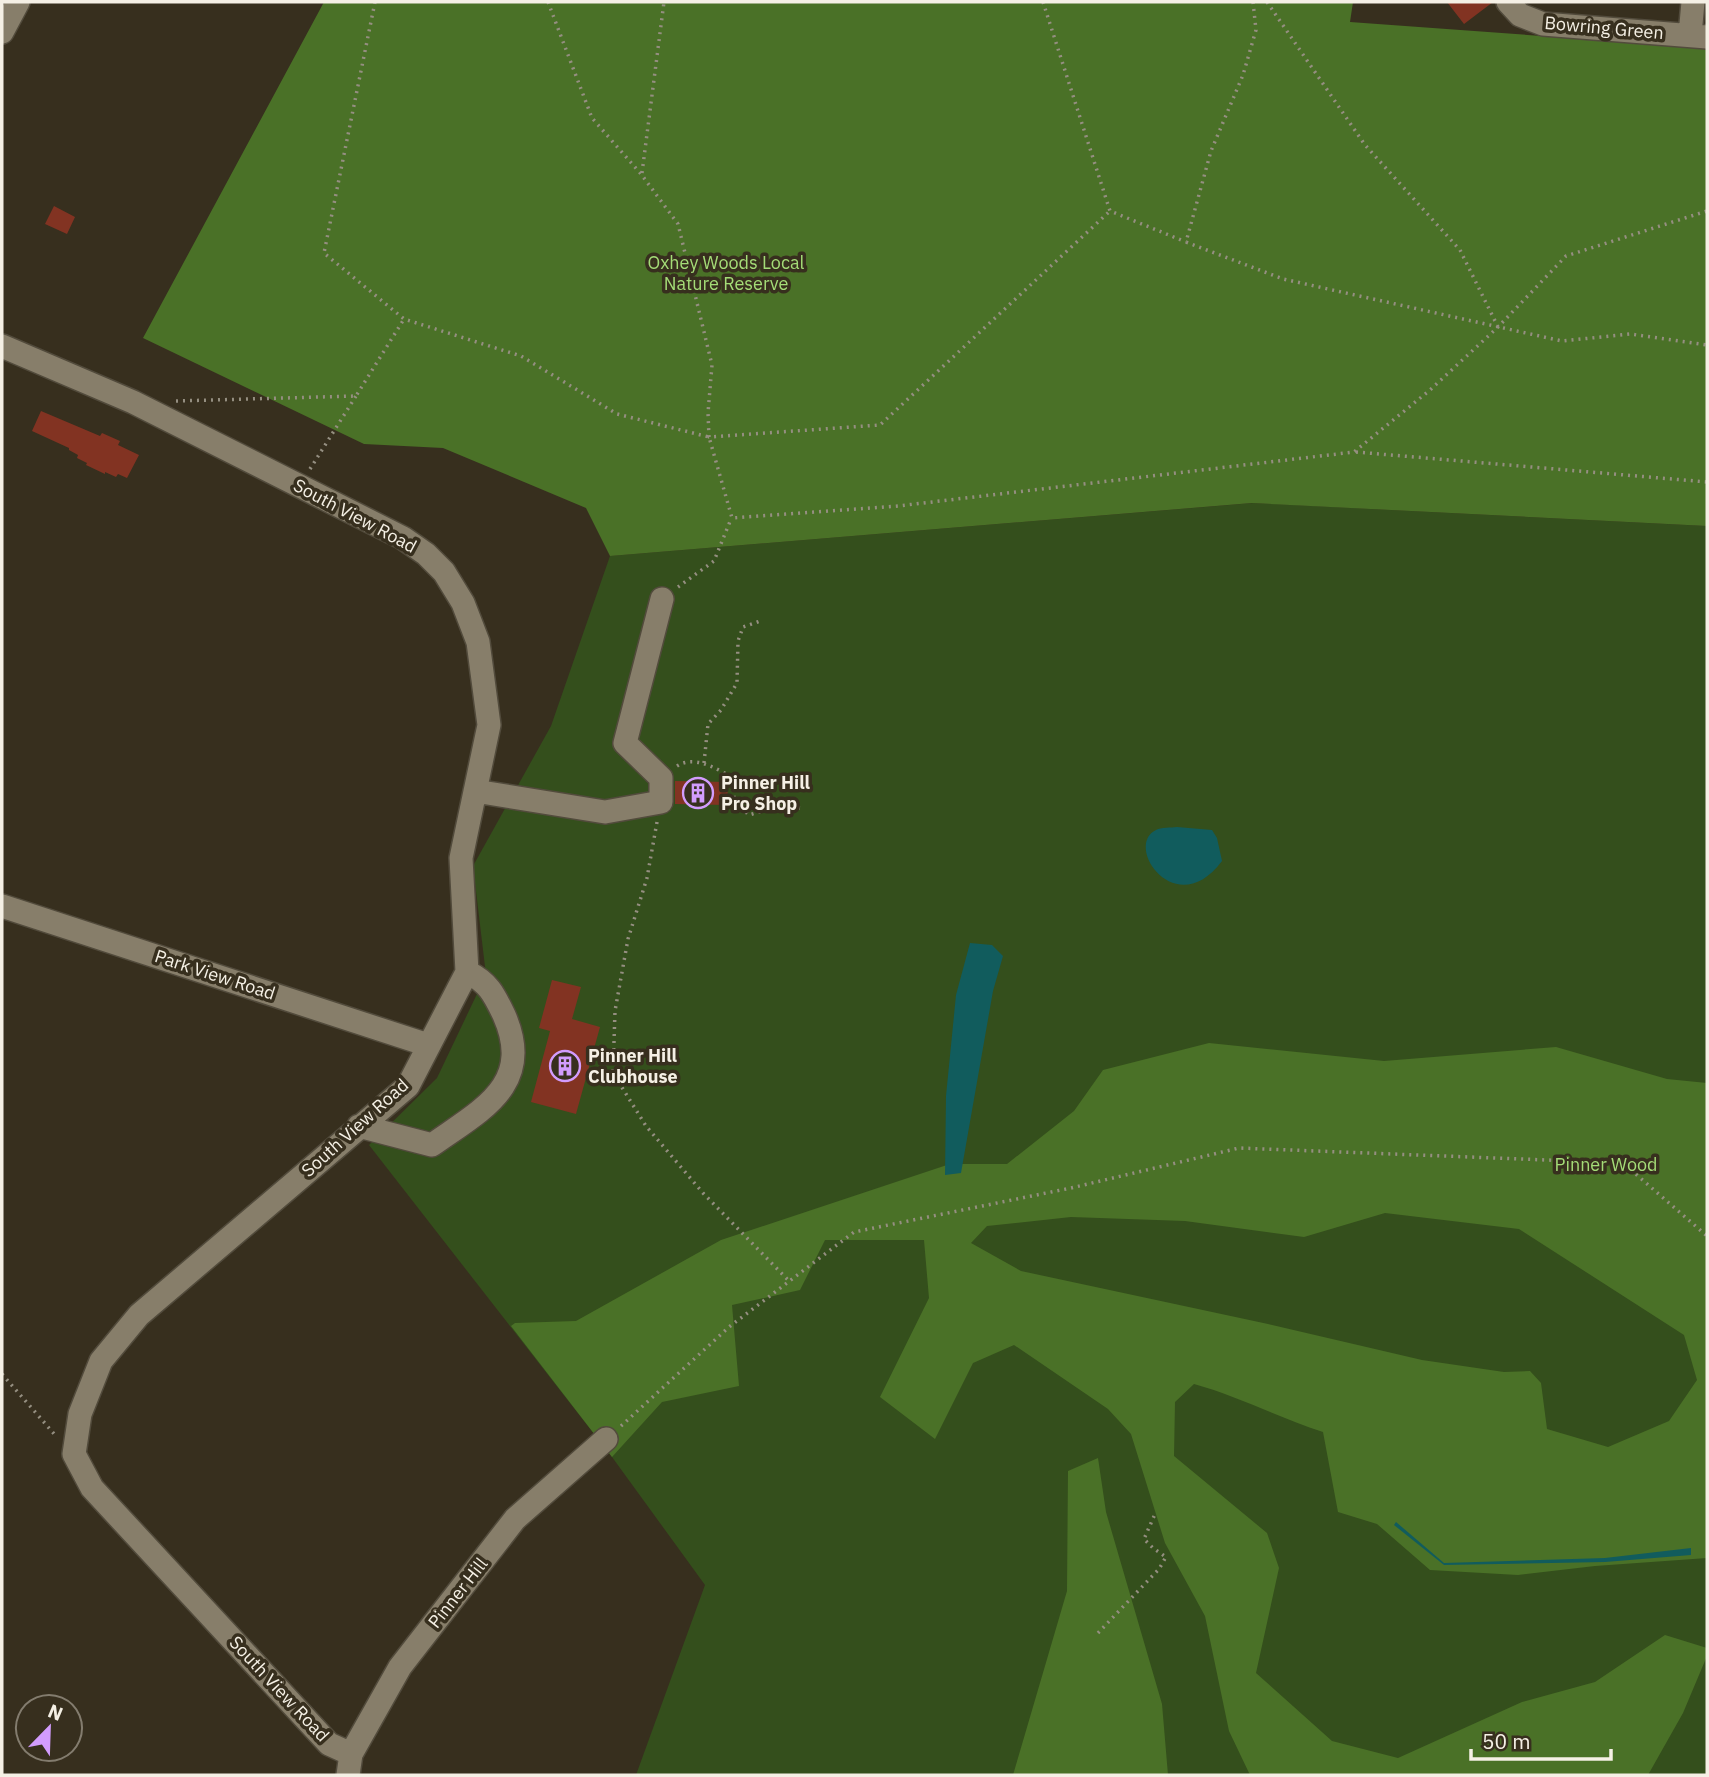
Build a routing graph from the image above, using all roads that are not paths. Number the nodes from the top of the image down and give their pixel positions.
1 (18, 2) edge
2 (1508, 2) edge
3 (1693, 2) edge
4 (2, 32) edge
5 (1699, 36) edge
6 (2, 346) edge
7 (662, 599) road end
8 (475, 791) junction
9 (2, 906) edge
10 (467, 972) junction
11 (428, 1045) junction
12 (359, 1126) junction
13 (606, 1439) road end
14 (349, 1765) edge

1 - 4 street
2 - 5 street, Bowring Green
3 - 5 street
6 - 8 street, South View Road
7 - 8 street
8 - 10 street, South View Road
9 - 11 street, Park View Road
10 - 11 street, South View Road
10 - 12 street
11 - 12 street, South View Road
12 - 14 street, South View Road
13 - 14 street, Pinner Hill

